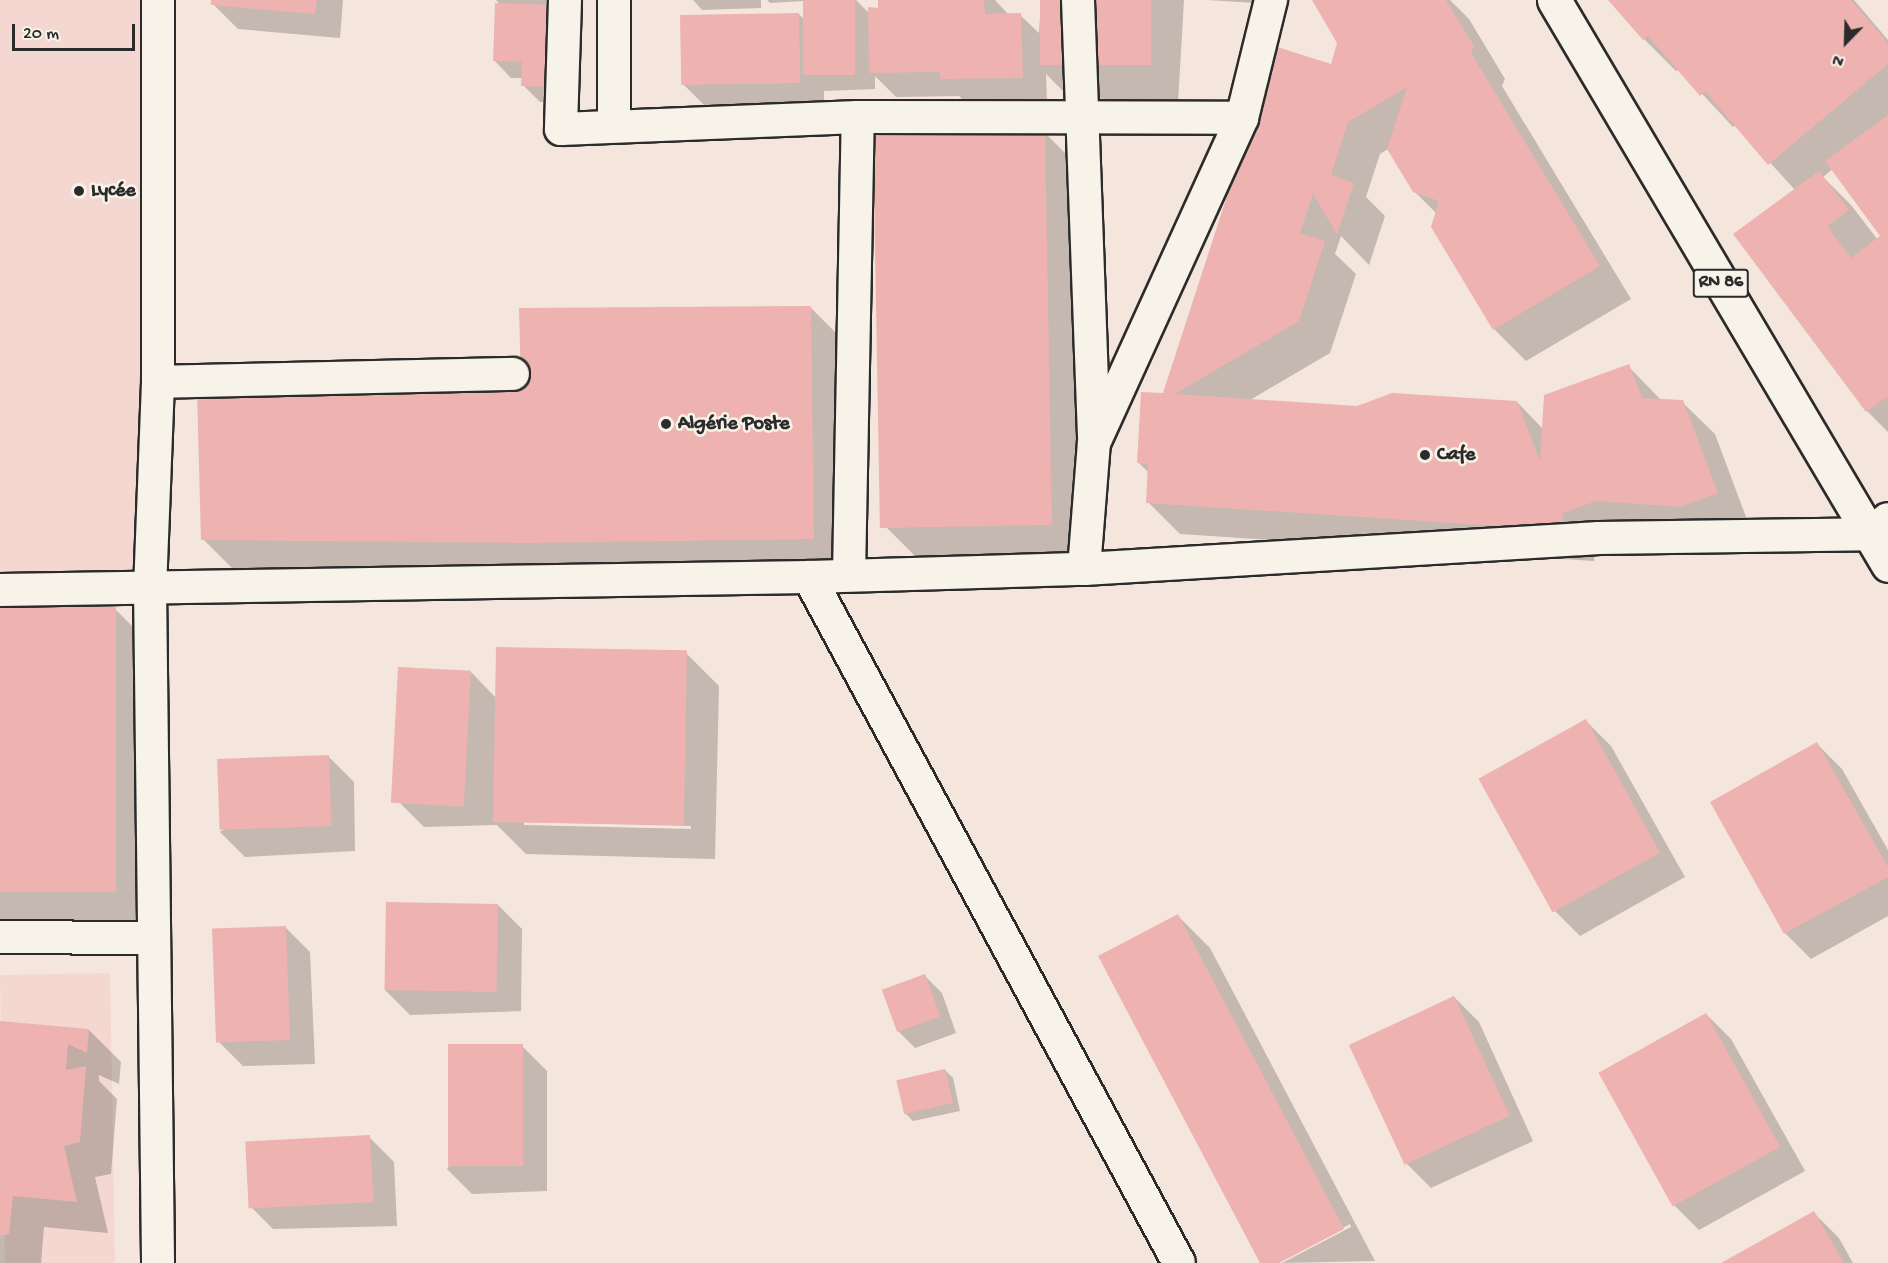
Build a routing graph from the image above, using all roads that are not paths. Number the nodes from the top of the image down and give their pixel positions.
1 (158, 0) edge
2 (565, 0) edge
3 (614, 0) edge
4 (1078, 0) edge
5 (1271, 0) edge
6 (1554, 0) edge
7 (858, 117) junction
8 (1242, 117) junction
9 (1085, 120) junction
10 (614, 126) junction
11 (513, 374) dead end
12 (158, 382) junction
13 (1094, 443) junction
14 (1879, 526) edge
15 (1888, 565) edge
16 (1084, 569) junction
17 (849, 575) junction
18 (809, 577) junction
19 (150, 586) junction
20 (0, 590) edge
21 (0, 937) edge
22 (152, 938) junction
23 (158, 1263) edge
24 (1179, 1263) edge

1 - 12 street
2 - 10 street
3 - 10 street
4 - 9 street
5 - 8 street
6 - 14 main road, RN 86
7 - 9 street
7 - 10 street
7 - 17 street
8 - 9 street
8 - 13 street
9 - 13 street
11 - 12 street
12 - 19 street
13 - 16 street
14 - 15 main road, RN 86
14 - 16 street
16 - 17 street
17 - 18 street
18 - 19 street
18 - 24 street
19 - 20 street
19 - 22 street
21 - 22 street
22 - 23 street

